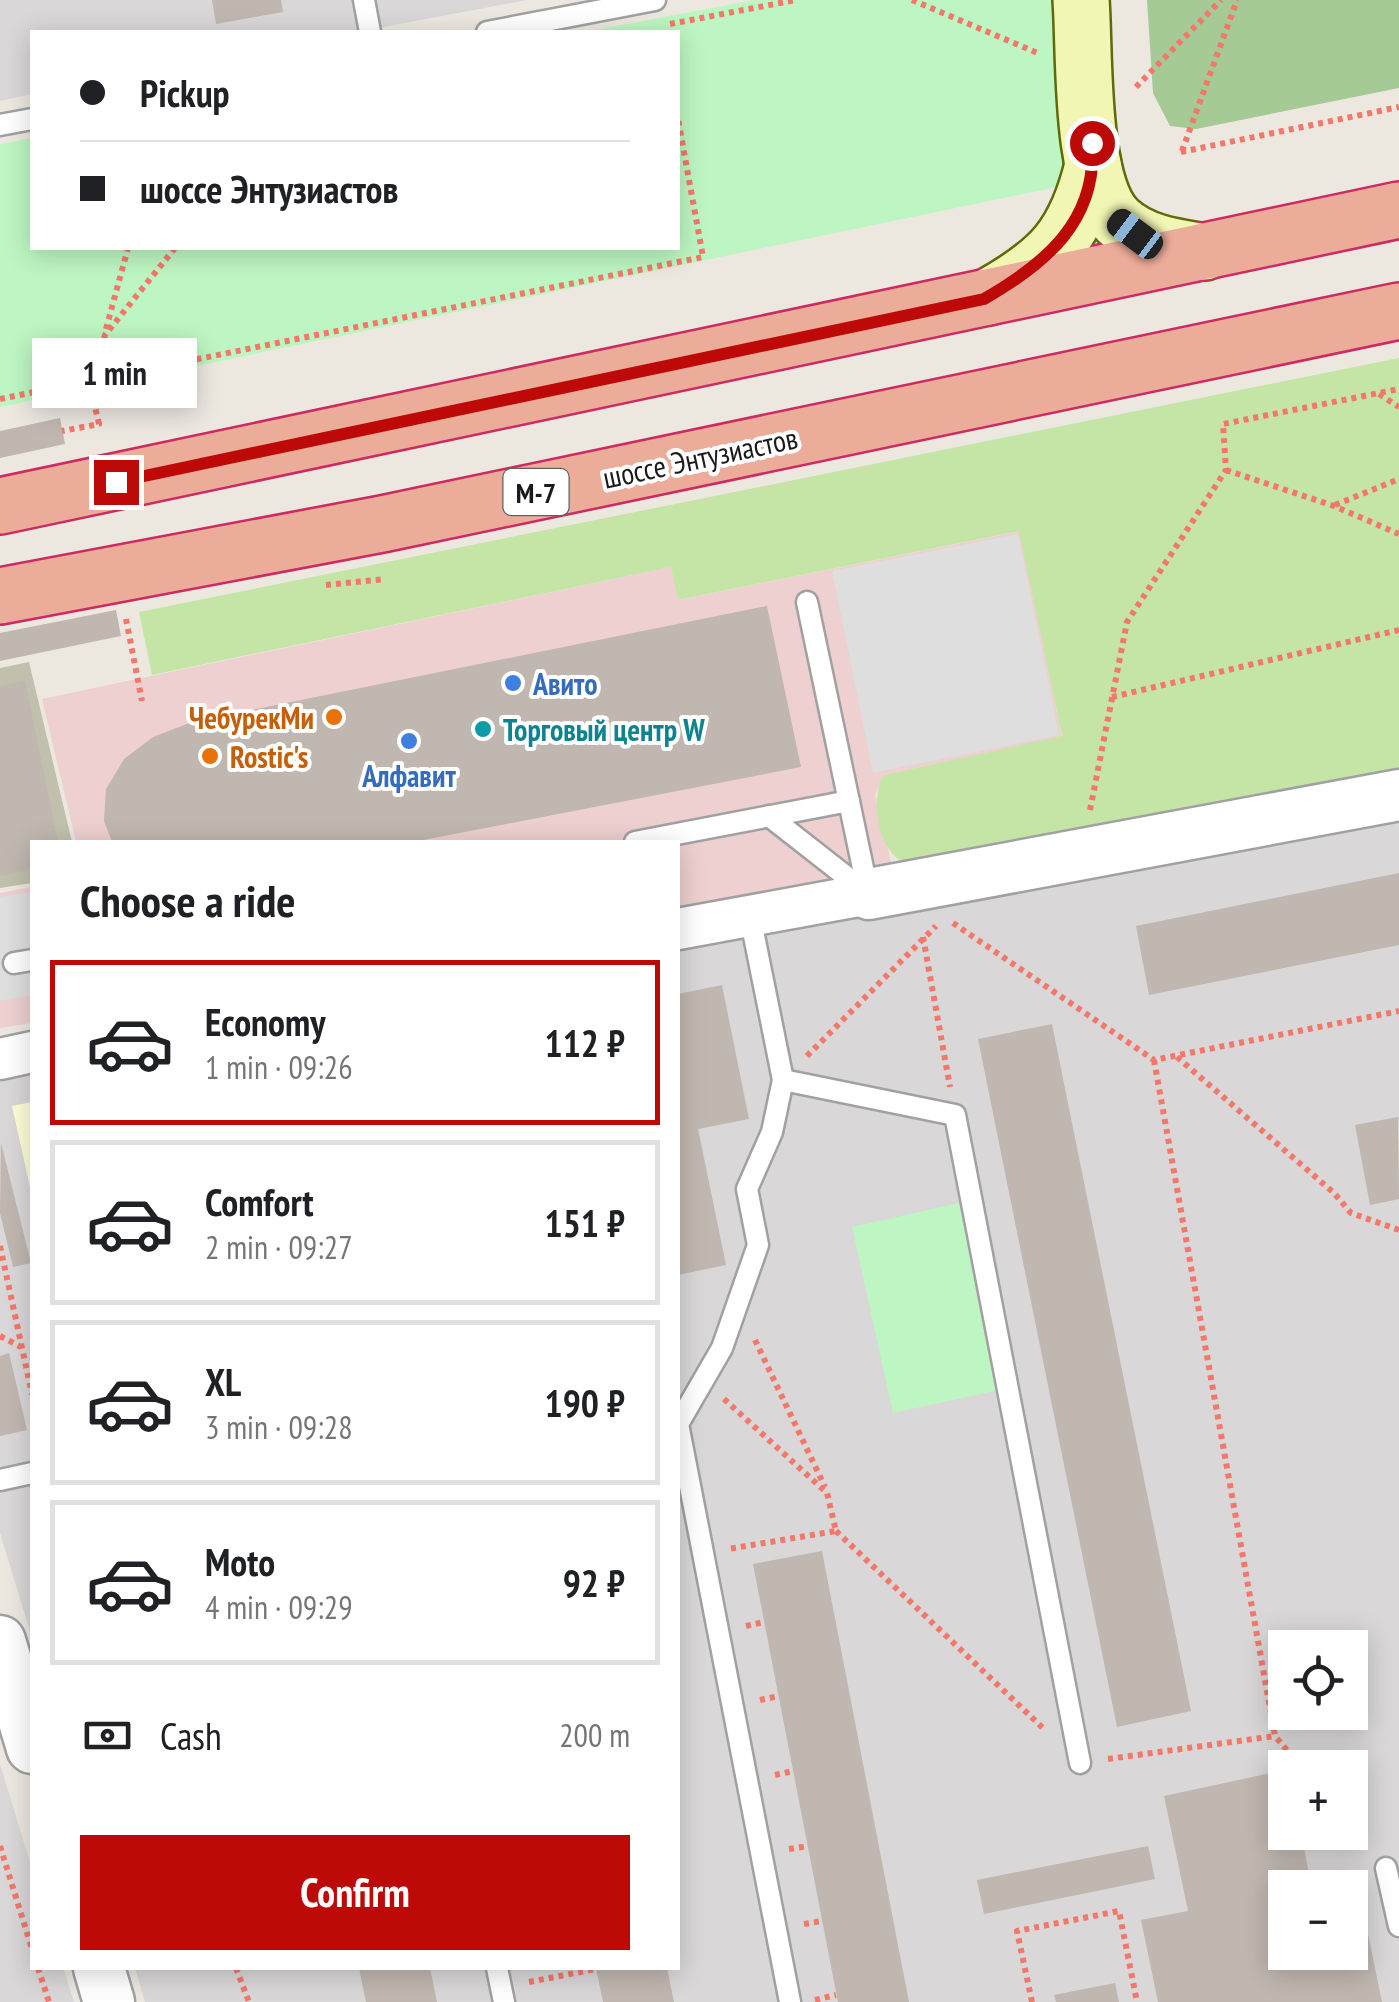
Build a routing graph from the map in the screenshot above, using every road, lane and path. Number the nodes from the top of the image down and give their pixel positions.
1 (364, 0) edge
2 (655, 0) edge
3 (796, 0) edge
4 (912, 0) edge
5 (1082, 0) edge
6 (1221, 0) edge
7 (1237, 0) edge
8 (662, 25) dead end
9 (370, 30) edge
10 (498, 30) edge
11 (1044, 55) dead end
12 (1136, 86) dead end
13 (1399, 106) edge
14 (30, 119) edge
15 (0, 125) edge
16 (680, 131) edge
17 (1093, 165) junction
18 (1399, 210) edge
19 (127, 250) edge
20 (173, 250) edge
21 (1204, 252) junction
22 (984, 299) junction
23 (1399, 311) edge
24 (104, 335) junction
25 (89, 380) junction
26 (1399, 389) edge
27 (1378, 393) junction
28 (0, 399) edge
29 (1399, 408) edge
30 (62, 431) dead end
31 (1226, 470) junction
32 (1399, 479) edge
33 (0, 506) edge
34 (1334, 506) junction
35 (1399, 534) edge
36 (0, 596) edge
37 (807, 602) dead end
38 (126, 621) dead end
39 (1399, 630) edge
40 (1112, 697) junction
41 (142, 701) dead end
42 (1399, 796) edge
43 (849, 801) junction
44 (769, 816) junction
45 (645, 840) edge
46 (1080, 857) junction
47 (869, 894) junction
48 (750, 916) junction
49 (918, 921) dead end
50 (680, 930) edge
51 (924, 938) junction
52 (1399, 1011) edge
53 (30, 1052) edge
54 (1176, 1056) junction
55 (0, 1059) edge
56 (1154, 1060) junction
57 (783, 1080) junction
58 (955, 1115) junction
59 (1399, 1230) edge
60 (0, 1246) edge
61 (738, 1304) junction
62 (0, 1336) edge
63 (22, 1348) junction
64 (703, 1380) junction
65 (30, 1385) edge
66 (680, 1420) edge
67 (680, 1445) edge
68 (30, 1473) edge
69 (0, 1480) edge
70 (684, 1488) edge
71 (828, 1493) junction
72 (703, 1552) junction
73 (0, 1640) edge
74 (30, 1741) edge
75 (1287, 1750) edge
76 (1080, 1763) dead end
77 (0, 1846) edge
78 (1386, 1868) dead end
79 (1399, 1926) edge
80 (30, 1944) edge
81 (39, 1970) edge
82 (100, 1970) edge
83 (237, 1970) edge
84 (590, 1970) edge
85 (501, 1986) edge
86 (49, 2002) edge
87 (109, 2002) edge
88 (249, 2002) edge
89 (790, 2002) edge
90 (1032, 2002) edge
91 (1137, 2002) edge

1 - 9 lane
2 - 10 lane
3 - 8 path
4 - 11 path
5 - 17 main road
6 - 12 path
7 - 13 path
14 - 15 lane
16 - 25 path
17 - 21 main road
17 - 22 main road
18 - 21 highway
19 - 24 path
20 - 24 path
21 - 22 highway
22 - 33 highway
23 - 36 highway, шоссе Энтузиастов / М-7
24 - 25 path
25 - 28 path
25 - 30 path
26 - 27 path
27 - 29 path
27 - 31 path
31 - 34 path
31 - 40 path
32 - 34 path
34 - 35 path
37 - 43 lane
38 - 41 path
39 - 40 path
40 - 46 path
42 - 46 street
43 - 44 lane
43 - 47 lane
44 - 45 lane
44 - 47 lane
46 - 47 street
47 - 48 street
48 - 50 street
48 - 57 lane
49 - 51 path
51 - 56 path
51 - 57 path
51 - 58 path
52 - 54 path
53 - 55 street
54 - 56 path
54 - 59 path
56 - 75 path
57 - 58 lane
57 - 61 lane
58 - 76 lane
60 - 63 path
61 - 64 lane
61 - 71 path
62 - 63 path
63 - 65 path
64 - 66 lane
64 - 71 path
67 - 70 lane
68 - 69 lane
70 - 72 lane
71 - 72 path
72 - 89 lane
73 - 74 street
77 - 80 path
78 - 79 lane
81 - 86 path
82 - 87 street
83 - 88 path
84 - 85 path
90 - 91 path

